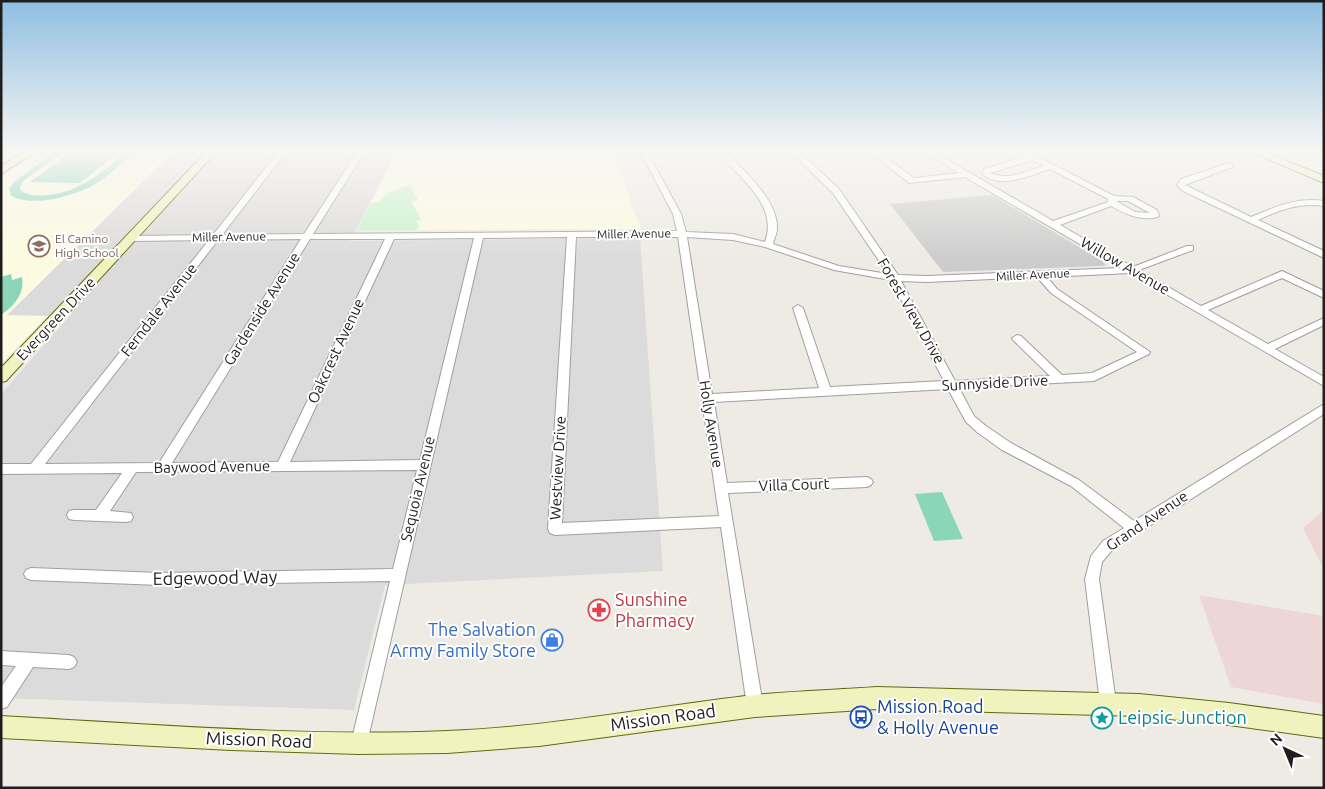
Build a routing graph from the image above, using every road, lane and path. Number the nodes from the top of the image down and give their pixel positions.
1 (177, 188) edge
2 (254, 188) edge
3 (338, 188) edge
4 (663, 188) edge
5 (754, 188) edge
6 (833, 188) edge
7 (991, 188) edge
8 (1090, 188) edge
9 (1185, 188) edge
10 (1324, 204) edge
11 (1251, 220) junction
12 (1053, 224) junction
13 (682, 234) junction
14 (479, 235) junction
15 (572, 235) junction
16 (308, 236) junction
17 (391, 236) junction
18 (216, 237) junction
19 (130, 238) junction
20 (768, 245) junction
21 (1190, 248) dead end
22 (1324, 255) edge
23 (1132, 270) junction
24 (1040, 274) junction
25 (895, 278) junction
26 (1324, 295) edge
27 (798, 308) dead end
28 (1200, 310) junction
29 (1324, 321) edge
30 (1017, 338) dead end
31 (1267, 349) junction
32 (1, 377) edge
33 (1061, 380) junction
34 (1324, 382) edge
35 (954, 385) junction
36 (826, 391) junction
37 (707, 398) junction
38 (1324, 408) edge
39 (424, 465) junction
40 (282, 466) junction
41 (163, 467) junction
42 (132, 468) junction
43 (1, 469) edge
44 (34, 469) junction
45 (868, 482) dead end
46 (721, 488) junction
47 (74, 516) dead end
48 (99, 516) junction
49 (126, 517) dead end
50 (726, 521) junction
51 (1133, 528) junction
52 (31, 574) dead end
53 (399, 575) junction
54 (1, 658) edge
55 (30, 659) junction
56 (69, 662) dead end
57 (1, 701) edge
58 (1108, 703) junction
59 (755, 706) junction
60 (1, 727) edge
61 (1324, 727) edge
62 (359, 743) junction

1 - 19 street, Evergreen Drive
2 - 18 street, Ferndale Avenue
3 - 16 street, Gardenside Avenue
4 - 13 street, Holly Avenue
5 - 20 street
6 - 25 street, Forest View Drive
7 - 12 street, Willow Avenue
8 - 12 street
9 - 11 street
10 - 11 street
11 - 22 street
12 - 23 street, Willow Avenue
13 - 15 street, Miller Avenue
13 - 20 street, Miller Avenue
13 - 37 street, Holly Avenue
14 - 15 street, Miller Avenue
14 - 17 street, Miller Avenue
14 - 39 street, Sequoia Avenue
15 - 50 street, Westview Drive
16 - 17 street, Miller Avenue
16 - 18 street, Miller Avenue
16 - 41 street, Gardenside Avenue
17 - 40 street, Oakcrest Avenue
18 - 19 street, Miller Avenue
18 - 44 street, Ferndale Avenue
19 - 32 street, Evergreen Drive
20 - 25 street, Miller Avenue
21 - 23 street
23 - 24 street, Miller Avenue
23 - 28 street, Willow Avenue
24 - 25 street, Miller Avenue
24 - 33 street, Sunnyside Drive
25 - 35 street, Forest View Drive
26 - 28 street
27 - 36 street
28 - 31 street, Willow Avenue
29 - 31 street
30 - 33 street
31 - 34 street, Willow Avenue
33 - 35 street, Sunnyside Drive
35 - 36 street, Sunnyside Drive
35 - 51 street, Forest View Drive
36 - 37 street, Sunnyside Drive
37 - 46 street, Holly Avenue
38 - 51 street, Grand Avenue
39 - 40 street, Baywood Avenue
39 - 53 street, Sequoia Avenue
40 - 41 street, Baywood Avenue
41 - 42 street, Baywood Avenue
42 - 44 street, Baywood Avenue
42 - 48 street
43 - 44 street, Baywood Avenue
45 - 46 street, Villa Court
46 - 50 street, Holly Avenue
47 - 48 street
48 - 49 street
50 - 59 street, Holly Avenue
51 - 58 street, Grand Avenue
52 - 53 street, Edgewood Way
53 - 62 street, Sequoia Avenue
54 - 55 street
55 - 56 street
55 - 57 street
58 - 59 street, Mission Road
58 - 61 street, Mission Road
59 - 62 street, Mission Road
60 - 62 street, Mission Road

